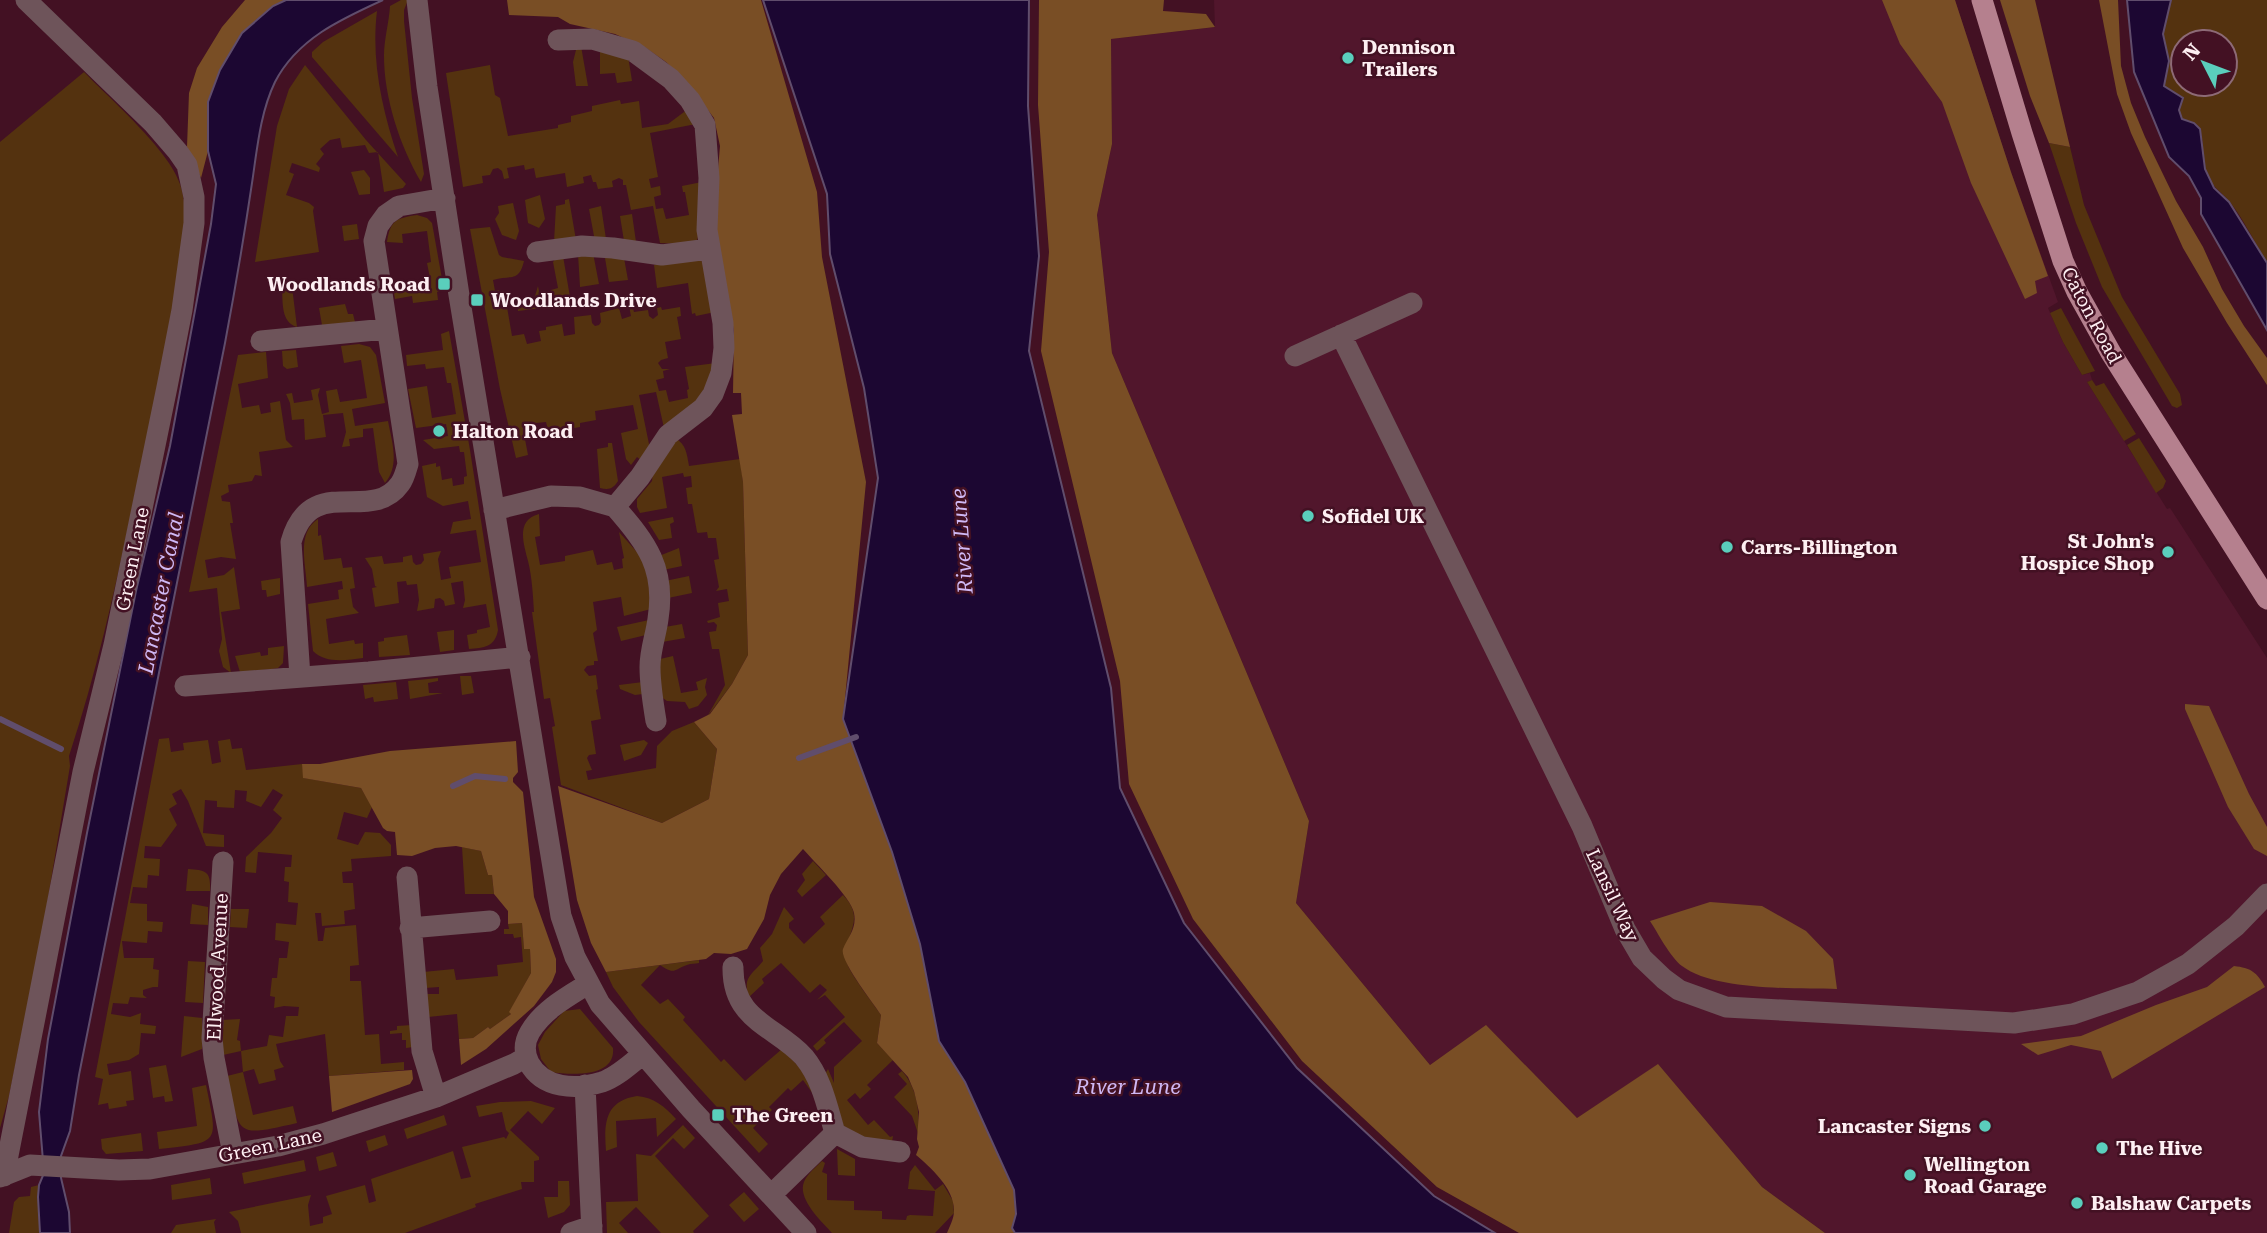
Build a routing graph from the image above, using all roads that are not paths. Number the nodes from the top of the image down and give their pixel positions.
1 (26, 0) edge
2 (1982, 0) edge
3 (418, 10) edge
4 (558, 40) dead end
5 (445, 198) junction
6 (709, 249) junction
7 (537, 252) dead end
8 (1412, 303) dead end
9 (386, 329) junction
10 (271, 334) dead end
11 (1341, 335) junction
12 (1294, 356) dead end
13 (615, 507) junction
14 (494, 510) junction
15 (2267, 599) edge
16 (520, 657) junction
17 (300, 677) junction
18 (199, 679) dead end
19 (656, 721) dead end
20 (223, 862) dead end
21 (407, 877) dead end
22 (2267, 894) edge
23 (490, 921) dead end
24 (411, 928) junction
25 (733, 967) dead end
26 (588, 984) junction
27 (642, 1055) junction
28 (526, 1057) junction
29 (585, 1085) junction
30 (436, 1097) junction
31 (835, 1133) junction
32 (900, 1152) dead end
33 (233, 1154) junction
34 (2, 1177) edge
35 (771, 1195) junction
36 (585, 1231) edge
37 (806, 1233) edge

1 - 34 street, Green Lane
2 - 15 main road, Caton Road
3 - 5 street
4 - 6 street
5 - 9 street
5 - 14 street
6 - 7 street
6 - 13 street
8 - 11 street
9 - 10 street
9 - 17 street
11 - 12 street
11 - 22 street, Lansil Way
13 - 14 street
13 - 19 street
14 - 16 street
16 - 17 street
16 - 26 street
17 - 18 street
20 - 33 street, Ellwood Avenue
21 - 24 street
23 - 24 street
24 - 30 street
25 - 31 street
26 - 27 street
26 - 28 street
27 - 29 street
27 - 35 street
28 - 29 street
28 - 30 street, Green Lane
29 - 36 street
30 - 33 street, Green Lane
31 - 32 street
31 - 35 street
33 - 34 street, Green Lane
35 - 37 street

